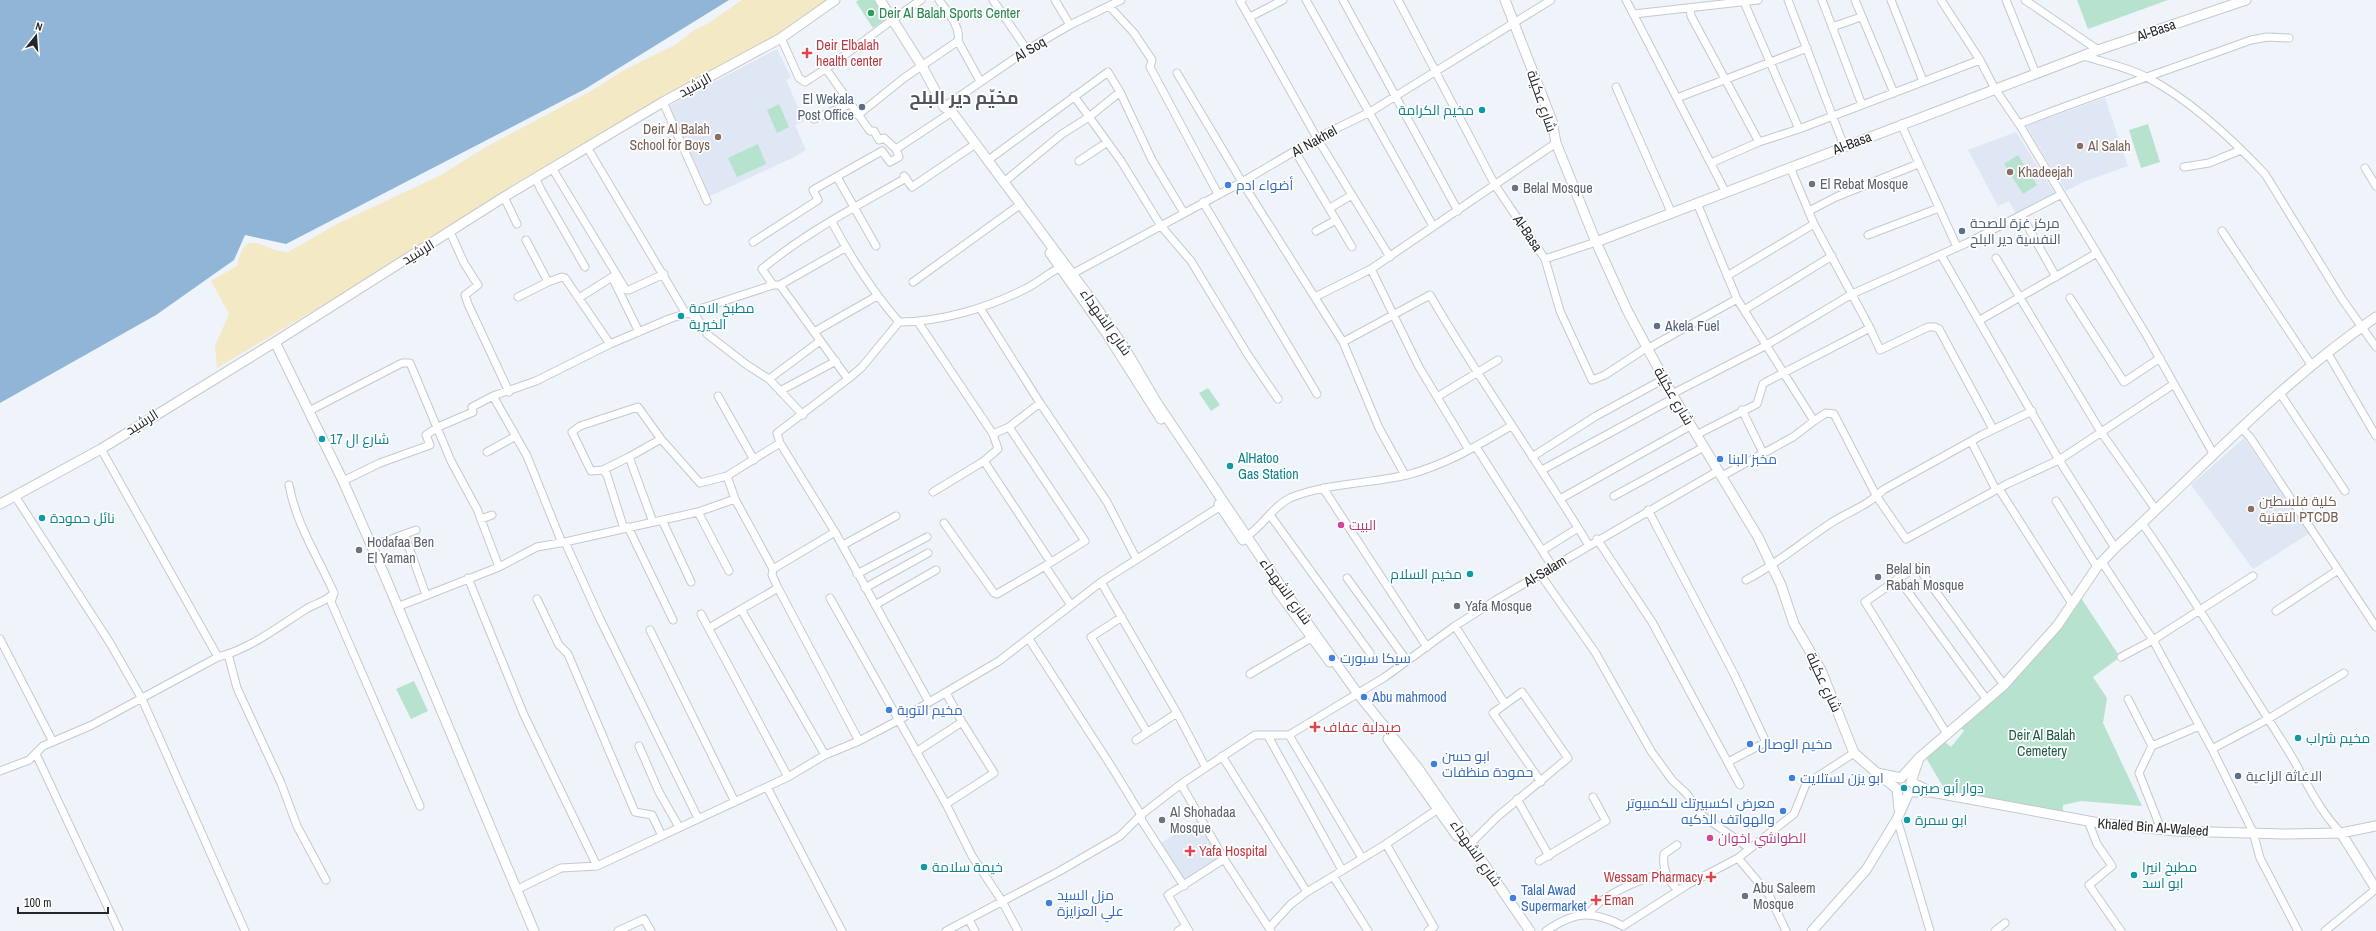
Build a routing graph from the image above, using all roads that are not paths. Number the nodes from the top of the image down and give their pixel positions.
1 (835, 0) edge
2 (880, 0) edge
3 (921, 0) edge
4 (940, 0) edge
5 (993, 0) edge
6 (1055, 0) edge
7 (1121, 0) edge
8 (1242, 0) edge
9 (1283, 0) edge
10 (1306, 0) edge
11 (1343, 0) edge
12 (1398, 0) edge
13 (1505, 0) edge
14 (1551, 0) edge
15 (1626, 0) edge
16 (1758, 0) edge
17 (1788, 0) edge
18 (1822, 0) edge
19 (1855, 0) edge
20 (1891, 0) edge
21 (1941, 0) edge
22 (2006, 0) edge
23 (2025, 0) edge
24 (2246, 0) edge
25 (1744, 2) junction
26 (1110, 7) junction
27 (1690, 8) junction
28 (1634, 14) junction
29 (1250, 17) junction
30 (1861, 17) junction
31 (892, 18) junction
32 (1514, 24) junction
33 (1070, 25) junction
34 (1832, 27) junction
35 (781, 38) junction
36 (2289, 38) dead end
37 (958, 41) junction
38 (1807, 48) junction
39 (1027, 50) junction
40 (2098, 50) junction
41 (2084, 56) junction
42 (1980, 60) junction
43 (1770, 61) junction
44 (922, 66) junction
45 (826, 69) junction
46 (1436, 70) junction
47 (1177, 73) dead end
48 (2036, 74) junction
49 (2149, 78) junction
50 (1726, 79) junction
51 (980, 81) junction
52 (1923, 81) junction
53 (1616, 87) dead end
54 (1995, 89) junction
55 (1120, 92) junction
56 (1894, 94) junction
57 (1074, 96) junction
58 (1394, 97) junction
59 (1677, 98) junction
60 (663, 102) junction
61 (850, 104) junction
62 (1862, 105) junction
63 (944, 107) junction
64 (952, 112) junction
65 (1370, 112) junction
66 (858, 115) junction
67 (1832, 116) junction
68 (1089, 117) junction
69 (814, 119) dead end
70 (1901, 124) junction
71 (2019, 124) junction
72 (1799, 129) junction
73 (1317, 138) junction
74 (1759, 142) junction
75 (1106, 143) junction
76 (1556, 143) junction
77 (974, 144) junction
78 (1844, 146) junction
79 (587, 147) junction
80 (896, 149) junction
81 (2241, 150) junction
82 (1295, 151) junction
83 (987, 161) junction
84 (1079, 161) dead end
85 (1711, 163) junction
86 (1918, 164) junction
87 (1790, 167) junction
88 (2184, 167) dead end
89 (552, 168) junction
90 (2365, 168) dead end
91 (837, 177) junction
92 (536, 179) junction
93 (1004, 182) junction
94 (1242, 182) junction
95 (1495, 185) junction
96 (2376, 186) edge
97 (1726, 191) junction
98 (1218, 194) junction
99 (1352, 195) junction
100 (2060, 195) junction
101 (504, 197) junction
102 (707, 200) dead end
103 (1202, 202) junction
104 (1698, 203) junction
105 (1021, 204) junction
106 (853, 208) junction
107 (1330, 208) junction
108 (1939, 208) junction
109 (1458, 211) junction
110 (1809, 211) junction
111 (1184, 213) junction
112 (1672, 214) junction
113 (2022, 216) junction
114 (1336, 220) junction
115 (832, 222) junction
116 (517, 224) dead end
117 (1814, 224) junction
118 (1160, 226) junction
119 (1433, 226) junction
120 (1316, 231) dead end
121 (2222, 231) dead end
122 (450, 232) junction
123 (1868, 235) dead end
124 (526, 240) dead end
125 (753, 242) dead end
126 (1596, 242) junction
127 (876, 246) dead end
128 (1352, 247) dead end
129 (1958, 247) junction
130 (845, 248) junction
131 (2097, 253) junction
132 (1941, 255) junction
133 (1832, 256) junction
134 (1390, 257) junction
135 (1996, 258) dead end
136 (1545, 259) junction
137 (585, 267) dead end
138 (1063, 267) junction
139 (1371, 269) junction
140 (664, 274) junction
141 (1072, 274) junction
142 (1727, 276) junction
143 (2056, 277) junction
144 (548, 282) junction
145 (913, 282) dead end
146 (776, 285) junction
147 (1852, 294) junction
148 (876, 296) junction
149 (518, 297) dead end
150 (1315, 297) junction
151 (579, 298) junction
152 (2019, 298) junction
153 (2070, 298) dead end
154 (1737, 299) junction
155 (980, 308) junction
156 (1744, 310) junction
157 (685, 312) junction
158 (1393, 316) junction
159 (2376, 317) edge
160 (1980, 320) junction
161 (899, 322) junction
162 (918, 322) junction
163 (2362, 326) junction
164 (1870, 328) junction
165 (638, 332) junction
166 (814, 332) junction
167 (820, 341) junction
168 (275, 342) junction
169 (1343, 342) junction
170 (610, 344) junction
171 (1765, 346) junction
172 (2376, 347) edge
173 (1647, 348) junction
174 (2327, 352) junction
175 (2160, 358) junction
176 (1498, 360) dead end
177 (836, 361) junction
178 (2312, 366) junction
179 (1477, 372) junction
180 (1783, 373) junction
181 (769, 378) junction
182 (848, 379) junction
183 (1664, 379) junction
184 (2174, 384) junction
185 (780, 391) junction
186 (509, 392) junction
187 (2280, 393) junction
188 (1317, 394) dead end
189 (493, 396) junction
190 (718, 396) dead end
191 (1673, 396) junction
192 (1437, 397) junction
193 (1278, 399) dead end
194 (1040, 403) junction
195 (1742, 410) junction
196 (2032, 411) junction
197 (309, 412) junction
198 (803, 415) junction
199 (1814, 421) junction
200 (1511, 426) junction
201 (1690, 426) junction
202 (438, 427) junction
203 (1010, 427) junction
204 (2242, 428) junction
205 (1993, 429) junction
206 (2101, 432) junction
207 (993, 434) junction
208 (1696, 435) junction
209 (516, 436) junction
210 (2376, 436) edge
211 (661, 439) junction
212 (1971, 441) junction
213 (780, 443) junction
214 (1704, 447) junction
215 (101, 448) junction
216 (1473, 448) junction
217 (487, 452) dead end
218 (1763, 453) junction
219 (2214, 455) junction
220 (629, 457) junction
221 (1532, 457) junction
222 (754, 460) junction
223 (2059, 460) junction
224 (984, 461) junction
225 (603, 470) junction
226 (1542, 470) junction
227 (1720, 474) junction
228 (1405, 475) junction
229 (727, 476) junction
230 (343, 481) junction
231 (289, 485) dead end
232 (1323, 488) junction
233 (1997, 489) junction
234 (2345, 491) dead end
235 (933, 492) dead end
236 (15, 496) junction
237 (1614, 496) dead end
238 (1877, 497) junction
239 (735, 499) junction
240 (1560, 499) junction
241 (2056, 501) dead end
242 (0, 504) edge
243 (1223, 504) junction
244 (1648, 510) junction
245 (2156, 510) junction
246 (698, 512) junction
247 (492, 515) dead end
248 (1270, 515) junction
249 (896, 516) dead end
250 (480, 519) junction
251 (662, 520) junction
252 (653, 522) junction
253 (944, 522) dead end
254 (2142, 523) junction
255 (626, 528) junction
256 (1578, 528) junction
257 (416, 530) dead end
258 (835, 532) junction
259 (405, 536) junction
260 (1247, 536) junction
261 (927, 537) dead end
262 (1597, 539) junction
263 (563, 543) junction
264 (1588, 544) junction
265 (843, 545) junction
266 (372, 546) junction
267 (2115, 548) junction
268 (1543, 550) junction
269 (928, 553) dead end
270 (1136, 558) junction
271 (1048, 564) junction
272 (2099, 564) junction
273 (1552, 566) junction
274 (1772, 566) junction
275 (499, 567) junction
276 (773, 569) junction
277 (936, 570) dead end
278 (2338, 570) junction
279 (729, 571) dead end
280 (857, 574) junction
281 (1540, 574) junction
282 (2253, 576) dead end
283 (468, 578) junction
284 (1347, 578) dead end
285 (1898, 578) junction
286 (1746, 580) dead end
287 (691, 582) dead end
288 (1101, 582) junction
289 (778, 588) junction
290 (865, 588) junction
291 (334, 593) junction
292 (426, 595) junction
293 (830, 598) dead end
294 (537, 599) dead end
295 (2071, 602) junction
296 (875, 605) junction
297 (1071, 605) junction
298 (397, 607) junction
299 (2201, 609) junction
300 (742, 611) junction
301 (2276, 611) dead end
302 (701, 614) dead end
303 (1122, 617) junction
304 (673, 620) dead end
305 (1455, 626) junction
306 (2376, 627) edge
307 (709, 628) junction
308 (650, 630) dead end
309 (1311, 638) junction
310 (0, 639) edge
311 (1029, 639) junction
312 (2153, 640) junction
313 (1427, 647) junction
314 (1370, 653) dead end
315 (228, 654) junction
316 (218, 656) junction
317 (2121, 657) dead end
318 (1407, 661) junction
319 (2344, 673) dead end
320 (1250, 674) dead end
321 (2004, 685) junction
322 (946, 692) junction
323 (1357, 695) junction
324 (142, 699) junction
325 (2128, 699) dead end
326 (1987, 700) junction
327 (929, 702) junction
328 (1505, 704) junction
329 (1177, 713) junction
330 (2268, 719) junction
331 (899, 720) junction
332 (962, 722) junction
333 (2199, 726) junction
334 (1147, 732) junction
335 (1947, 734) junction
336 (1289, 735) junction
337 (1268, 736) junction
338 (1136, 740) dead end
339 (53, 742) junction
340 (859, 742) junction
341 (639, 746) dead end
342 (2152, 746) junction
343 (2212, 749) junction
344 (916, 752) junction
345 (1854, 753) junction
346 (36, 754) junction
347 (825, 755) junction
348 (1222, 756) junction
349 (1919, 758) junction
350 (1728, 762) junction
351 (1205, 766) junction
352 (0, 771) edge
353 (1877, 773) junction
354 (788, 777) junction
355 (1901, 778) junction
356 (1541, 782) junction
357 (1911, 782) junction
358 (1181, 784) junction
359 (1740, 785) dead end
360 (767, 787) junction
361 (1897, 789) junction
362 (1909, 792) junction
363 (1931, 792) junction
364 (1593, 797) dead end
365 (1517, 799) junction
366 (735, 802) junction
367 (946, 804) junction
368 (420, 806) dead end
369 (1438, 809) junction
370 (1899, 809) junction
371 (1141, 815) junction
372 (698, 818) junction
373 (1897, 819) junction
374 (2088, 821) junction
375 (2376, 826) edge
376 (679, 828) junction
377 (2161, 828) junction
378 (2253, 832) junction
379 (2341, 833) junction
380 (662, 836) junction
381 (1386, 844) junction
382 (1470, 844) junction
383 (1677, 844) dead end
384 (1749, 848) junction
385 (1549, 856) junction
386 (1362, 858) junction
387 (1738, 858) junction
388 (1224, 859) junction
389 (1539, 861) dead end
390 (597, 866) junction
391 (1342, 870) junction
392 (1665, 872) junction
393 (1333, 876) junction
394 (326, 880) dead end
395 (1184, 886) junction
396 (520, 888) dead end
397 (2376, 889) edge
398 (1678, 890) junction
399 (1307, 892) junction
400 (1002, 901) junction
401 (1589, 914) junction
402 (969, 920) junction
403 (2005, 924) dead end
404 (1188, 929) edge
405 (1270, 929) edge
406 (1626, 929) edge
407 (119, 931) edge
408 (245, 931) edge
409 (534, 931) edge
410 (618, 931) edge
411 (651, 931) edge
412 (842, 931) edge
413 (946, 931) edge
414 (975, 931) edge
415 (1018, 931) edge
416 (1178, 931) edge
417 (1368, 931) edge
418 (1428, 931) edge
419 (1528, 931) edge
420 (1546, 931) edge
421 (1786, 931) edge
422 (1812, 931) edge
423 (1930, 931) edge
424 (1995, 931) edge
425 (2122, 931) edge
426 (2298, 931) edge
427 (2325, 931) edge

1 - 35 street, الرشيد
2 - 31 street, شارع الشهداء
3 - 31 street
4 - 37 street
5 - 39 street
6 - 33 street
7 - 26 street, Al Soq
8 - 29 street
9 - 29 street
10 - 65 street
11 - 58 street
12 - 46 street, Al-Basa
13 - 32 street, شارع عكيلة
14 - 32 street, Al Nakhel
15 - 28 street
16 - 25 street
17 - 38 street
18 - 34 street
19 - 30 street
20 - 52 street
21 - 42 street
22 - 48 street
23 - 40 street
24 - 40 street, Al-Basa
25 - 27 street
25 - 43 street
26 - 33 street, Al Soq
26 - 98 street
27 - 28 street
27 - 50 street
28 - 59 street
29 - 73 street
30 - 34 street
30 - 56 street
31 - 44 street, شارع الشهداء
31 - 45 street
32 - 46 street, Al Nakhel
32 - 76 street, شارع عكيلة
33 - 39 street, Al Soq
34 - 62 street
35 - 45 street
35 - 60 street, الرشيد
36 - 49 street
37 - 44 street
37 - 51 street
38 - 43 street
38 - 67 street
39 - 51 street, Al Soq
40 - 41 street, Al-Basa
41 - 48 street, Al-Basa
41 - 49 street
42 - 52 street
42 - 54 street
43 - 50 street
43 - 72 street
44 - 63 street, شارع الشهداء
44 - 66 street
45 - 61 street
46 - 58 street, Al Nakhel
46 - 95 street, Al-Basa
47 - 94 street
48 - 54 street, Al-Basa
49 - 71 street
49 - 81 street
50 - 59 street
50 - 74 street
51 - 63 street, Al Soq
52 - 56 street
53 - 112 street
54 - 70 street, Al-Basa
54 - 71 street
55 - 57 street
55 - 68 street
55 - 111 street
56 - 62 street
57 - 68 street
57 - 83 street
58 - 65 street, Al Nakhel
58 - 109 street
59 - 85 street
60 - 79 street, الرشيد
60 - 102 street
61 - 66 street
61 - 69 street
62 - 67 street
63 - 64 street, شارع الشهداء
64 - 77 street, شارع الشهداء
64 - 80 street
65 - 73 street, Al Nakhel
65 - 119 street
66 - 80 street
67 - 72 street
67 - 78 street
68 - 75 street
68 - 93 street
70 - 78 street, Al-Basa
70 - 86 street
71 - 100 street
72 - 74 street
73 - 82 street, Al Nakhel
73 - 99 street
74 - 85 street
75 - 84 street
75 - 118 street
76 - 95 street
76 - 126 street, شارع عكيلة
77 - 83 street, شارع الشهداء
77 - 106 street
78 - 87 street, Al-Basa
79 - 89 street, الرشيد
79 - 140 street
80 - 91 street
81 - 88 street
81 - 163 street
82 - 94 street, Al Nakhel
82 - 107 street
83 - 93 street, شارع الشهداء
85 - 97 street
86 - 108 street
86 - 110 street
87 - 97 street, Al-Basa
87 - 110 street
89 - 92 street, الرشيد
89 - 140 street
90 - 96 street
91 - 106 street
91 - 125 street
92 - 101 street, الرشيد
92 - 137 street
93 - 105 street, شارع الشهداء
94 - 98 street, Al Nakhel
94 - 150 street
95 - 109 street
95 - 136 street, Al-Basa
97 - 104 street, Al-Basa
98 - 103 street, Al Nakhel
99 - 107 street
99 - 134 street
100 - 113 street
100 - 131 street
101 - 116 street
101 - 122 street, الرشيد
103 - 111 street, Al Nakhel
103 - 188 street
104 - 112 street, Al-Basa
104 - 142 street
105 - 138 street, شارع الشهداء
105 - 145 street
106 - 115 street
106 - 127 street
107 - 114 street
108 - 123 street
108 - 129 street
109 - 119 street
110 - 117 street
111 - 118 street, Al Nakhel
112 - 126 street, Al-Basa
113 - 129 street
113 - 143 street
114 - 120 street
114 - 128 street
115 - 130 street
115 - 146 street
117 - 133 street
117 - 142 street
118 - 141 street, Al Nakhel
118 - 193 street
119 - 134 street
121 - 178 street
122 - 168 street, الرشيد
122 - 186 street
124 - 144 street
126 - 136 street, Al-Basa
126 - 173 street, شارع عكيلة
129 - 132 street
130 - 146 street
130 - 148 street
131 - 143 street
131 - 175 street
132 - 147 street
132 - 160 street
133 - 147 street
133 - 156 street
134 - 139 street
135 - 152 street
136 - 173 street
138 - 141 street, شارع الشهداء
138 - 155 street
138 - 243 street, شارع الشهداء
139 - 150 street
139 - 158 street
140 - 157 street
141 - 243 street, شارع الشهداء
142 - 154 street
143 - 152 street
144 - 149 street
144 - 151 street
146 - 157 street
146 - 166 street
147 - 164 street
147 - 171 street
148 - 161 street
148 - 166 street
150 - 169 street
151 - 165 street
151 - 170 street
152 - 160 street
152 - 206 street
153 - 175 street
154 - 156 street
154 - 173 street
155 - 162 street
155 - 194 street
156 - 171 street
157 - 165 street
157 - 181 street
158 - 169 street
158 - 179 street
158 - 192 street
159 - 163 street
160 - 196 street
161 - 162 street
161 - 182 street
162 - 207 street
163 - 172 street
163 - 174 street
164 - 180 street
164 - 205 street
165 - 170 street
166 - 167 street
167 - 177 street
167 - 181 street
168 - 197 street
168 - 215 street, الرشيد
169 - 228 street
170 - 186 street
171 - 180 street
171 - 191 street
173 - 183 street, شارع عكيلة
174 - 178 street
174 - 210 street
175 - 184 street
176 - 179 street
177 - 182 street
177 - 185 street
178 - 187 street
179 - 192 street
179 - 200 street
180 - 195 street
180 - 199 street
181 - 185 street
182 - 198 street
183 - 191 street, شارع عكيلة
183 - 221 street
184 - 206 street
184 - 219 street
185 - 198 street
186 - 189 street
187 - 204 street
187 - 234 street
189 - 202 street
189 - 209 street
190 - 222 street
191 - 201 street, شارع عكيلة
191 - 226 street
192 - 216 street
194 - 203 street
194 - 270 street
195 - 208 street
195 - 218 street
196 - 205 street
196 - 223 street
197 - 202 street
197 - 230 street
198 - 213 street
199 - 218 street, Al-Salam
199 - 238 street, Al-Salam
200 - 216 street
200 - 221 street
201 - 208 street, شارع عكيلة
201 - 240 street
202 - 230 street
202 - 250 street
203 - 207 street
203 - 271 street
204 - 219 street
204 - 278 street
205 - 212 street
206 - 223 street
206 - 245 street
207 - 224 street
208 - 214 street, شارع عكيلة
209 - 217 street
209 - 263 street
211 - 220 street
211 - 225 street
211 - 229 street
212 - 233 street
212 - 238 street
213 - 222 street
213 - 258 street
214 - 227 street, شارع عكيلة
214 - 237 street
215 - 236 street, الرشيد
215 - 316 street
216 - 228 street
216 - 268 street
218 - 227 street, Al-Salam
219 - 245 street
220 - 225 street
220 - 252 street
221 - 226 street
222 - 229 street
223 - 233 street
223 - 267 street
224 - 235 street
224 - 271 street
225 - 255 street
226 - 240 street
227 - 244 street, Al-Salam
227 - 274 street, شارع عكيلة
228 - 232 street
229 - 239 street
230 - 266 street
231 - 291 street
232 - 248 street
232 - 313 street
233 - 238 street
233 - 295 street
236 - 242 street, الرشيد
236 - 324 street
238 - 274 street
239 - 246 street
239 - 276 street
240 - 256 street
241 - 272 street
243 - 260 street, شارع الشهداء
243 - 270 street
243 - 309 street, شارع الشهداء
244 - 262 street, Al-Salam
244 - 350 street
245 - 254 street
246 - 251 street
246 - 279 street
247 - 250 street
248 - 260 street
248 - 314 street
249 - 265 street
250 - 275 street
251 - 252 street
251 - 287 street
252 - 255 street
253 - 271 street
254 - 267 street
254 - 299 street
255 - 263 street
255 - 304 street
256 - 264 street
256 - 268 street
257 - 259 street
258 - 265 street
258 - 276 street
259 - 266 street
259 - 292 street
260 - 323 street, شارع الشهداء
261 - 280 street
262 - 264 street, Al-Salam
262 - 350 street
263 - 275 street
263 - 372 street
264 - 273 street, Al-Salam
265 - 280 street
266 - 298 street
267 - 272 street
268 - 273 street
269 - 290 street
270 - 288 street
271 - 297 street
272 - 295 street
272 - 312 street
273 - 281 street, Al-Salam
274 - 286 street
274 - 345 street, شارع عكيلة
275 - 283 street
276 - 289 street
277 - 296 street
278 - 301 street
278 - 306 street
280 - 290 street
281 - 305 street, Al-Salam
281 - 384 street
282 - 299 street
283 - 292 street
283 - 390 street
284 - 318 street
285 - 321 street
285 - 326 street
285 - 335 street
288 - 297 street
288 - 303 street
289 - 300 street
289 - 340 street
290 - 296 street
291 - 315 street
291 - 368 street
292 - 298 street
293 - 331 street
294 - 380 street
295 - 321 street
296 - 327 street
297 - 311 street
298 - 409 street
299 - 312 street
299 - 330 street
300 - 307 street
300 - 347 street
302 - 307 street
303 - 329 street
303 - 334 street
305 - 313 street, Al-Salam
305 - 328 street
307 - 354 street
308 - 366 street
309 - 320 street
309 - 323 street, شارع الشهداء
310 - 339 street
311 - 322 street
311 - 371 street
312 - 317 street
312 - 333 street
313 - 318 street, Al-Salam
315 - 316 street
315 - 394 street
316 - 324 street
318 - 323 street, Al-Salam
319 - 330 street
321 - 326 street
322 - 327 street
322 - 332 street
323 - 336 street, Al-Salam
323 - 369 street, شارع الشهداء
323 - 382 street, شارع الشهداء
324 - 339 street
324 - 408 street
325 - 342 street
326 - 335 street
327 - 331 street
328 - 356 street
328 - 356 street
329 - 334 street
329 - 351 street
330 - 343 street
330 - 379 street
331 - 340 street
331 - 344 street
332 - 344 street
332 - 367 street
333 - 342 street
333 - 343 street
334 - 338 street
335 - 349 street
336 - 337 street
336 - 386 street
337 - 348 street
337 - 391 street
339 - 346 street
340 - 347 street
341 - 376 street
342 - 377 street
343 - 378 street
344 - 367 street
345 - 353 street, شارع عكيلة
345 - 384 street
346 - 352 street
346 - 407 street
347 - 354 street
348 - 351 street
348 - 399 street
349 - 355 street
349 - 357 street
350 - 359 street
351 - 358 street
353 - 355 street
353 - 361 street, شارع عكيلة
354 - 360 street
355 - 357 street
355 - 361 street
356 - 365 street
357 - 362 street
357 - 363 street
358 - 371 street
358 - 388 street
360 - 366 street
360 - 412 street
361 - 362 street
361 - 370 street
362 - 363 street
362 - 370 street
363 - 374 street, Khaled Bin Al-Waleed
364 - 385 street
365 - 382 street
365 - 385 street
366 - 372 street
367 - 400 street
369 - 381 street
369 - 419 street, شارع الشهداء
370 - 373 street
371 - 395 street
371 - 400 street
372 - 376 street
373 - 422 street
373 - 423 street
374 - 377 street, Khaled Bin Al-Waleed
374 - 425 street
375 - 379 street, Khaled Bin Al-Waleed
376 - 380 street
377 - 378 street, Khaled Bin Al-Waleed
378 - 379 street, Khaled Bin Al-Waleed
378 - 426 street
379 - 397 street
380 - 390 street
381 - 386 street
381 - 418 street
382 - 419 street, شارع الشهداء
383 - 392 street
384 - 387 street
385 - 389 street
386 - 391 street
387 - 398 street
387 - 421 street
388 - 395 street
388 - 405 street
390 - 396 street
391 - 393 street
392 - 398 street
392 - 401 street
393 - 399 street
393 - 417 street
395 - 404 street
397 - 427 street
398 - 406 street
399 - 405 street
400 - 402 street
400 - 415 street
401 - 406 street
401 - 420 street
402 - 413 street
402 - 414 street
403 - 424 street
404 - 416 street
410 - 411 street

